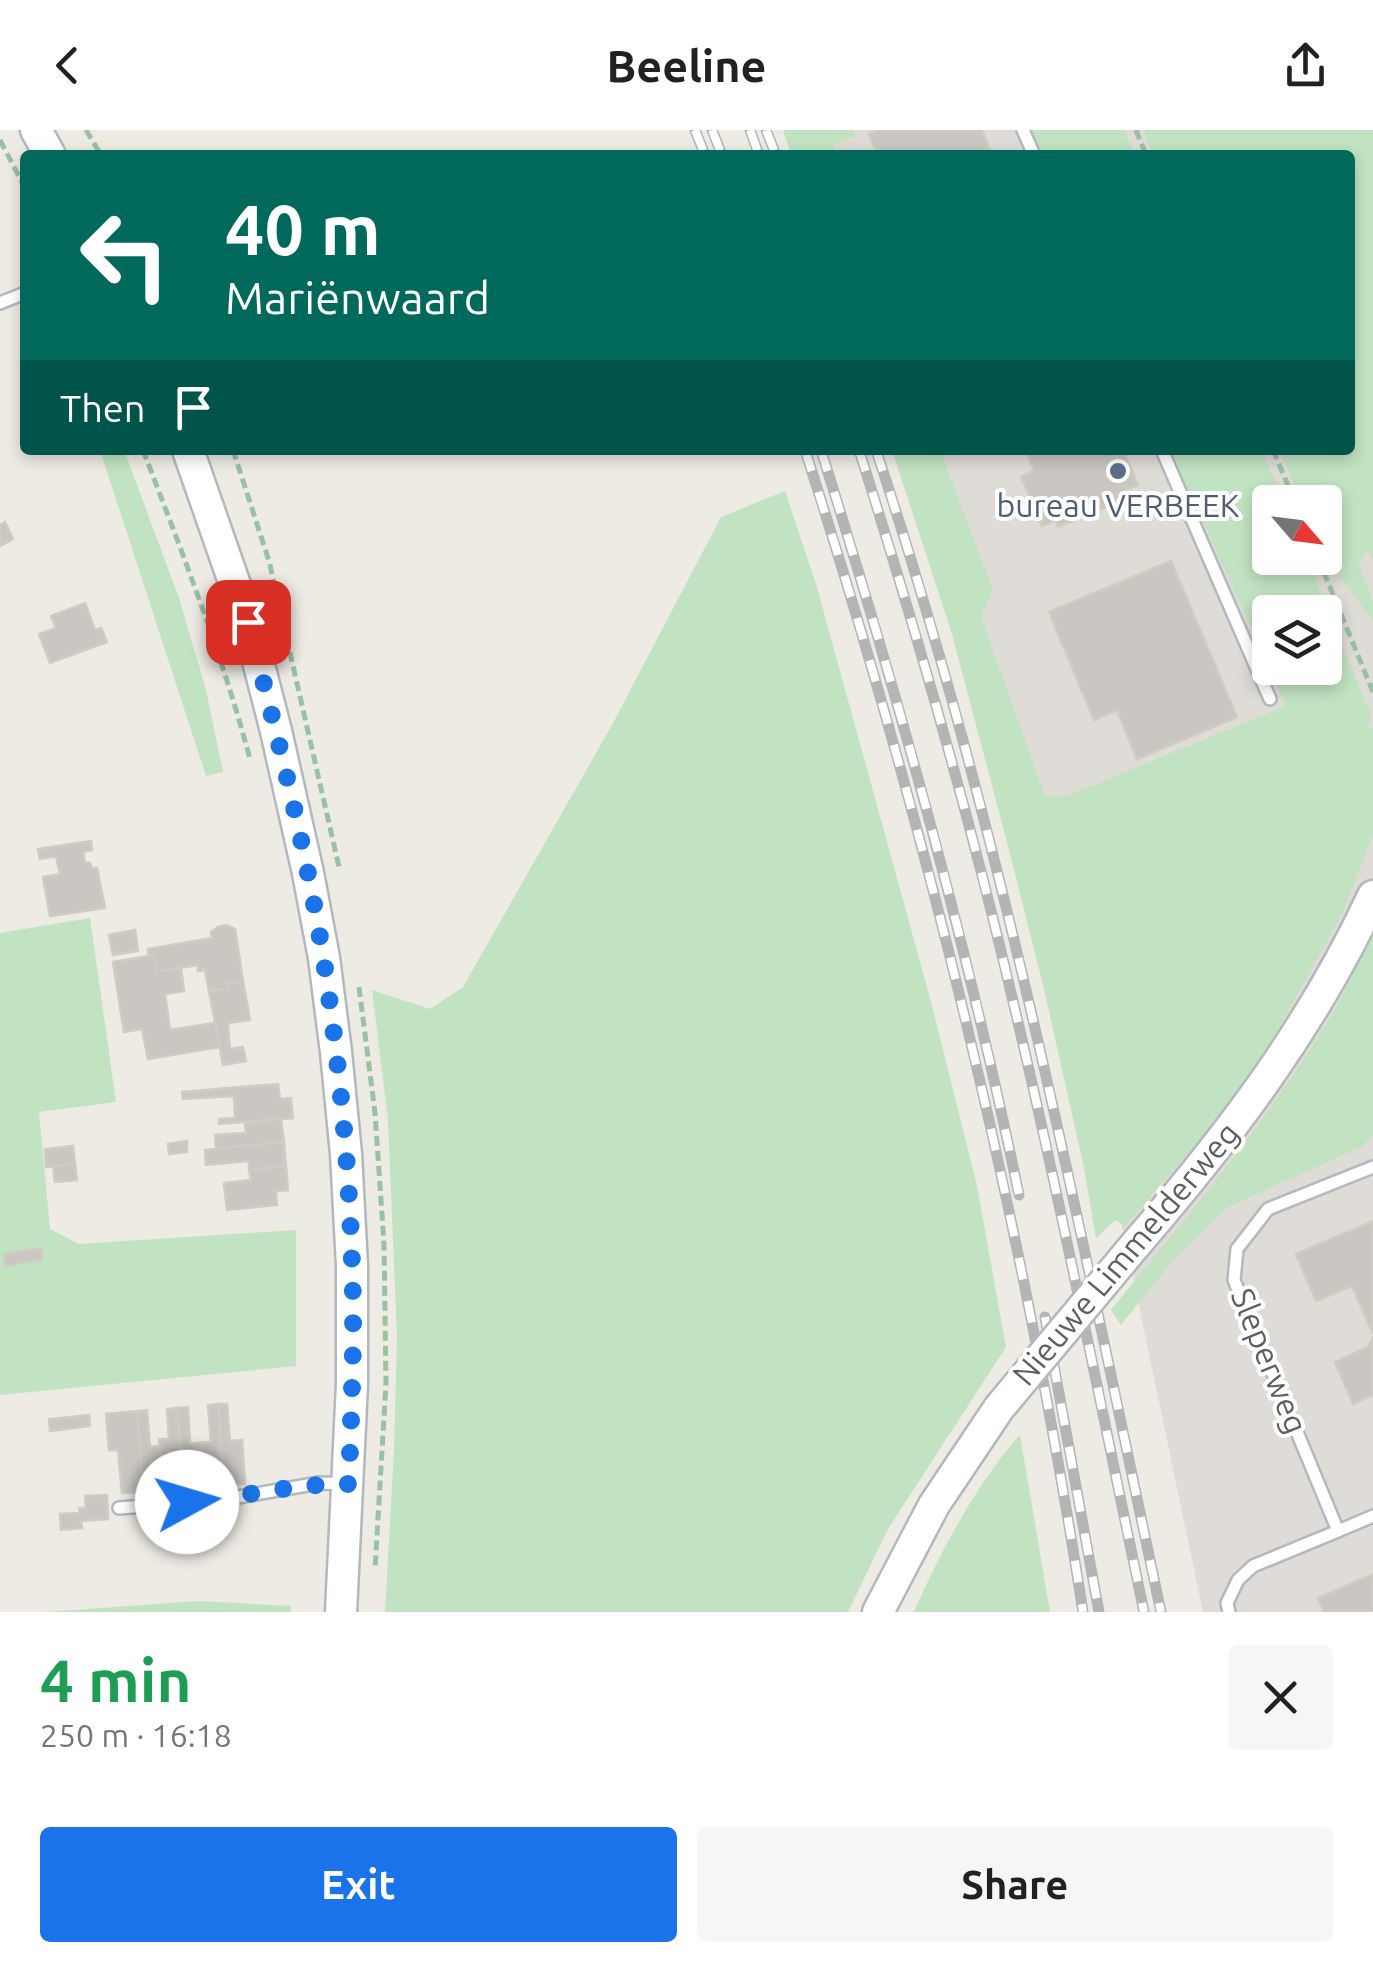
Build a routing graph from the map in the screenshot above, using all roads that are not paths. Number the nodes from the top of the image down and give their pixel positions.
1 (190, 455) edge
2 (1164, 455) edge
3 (1270, 699) dead end
4 (1373, 896) edge
5 (1373, 1167) edge
6 (349, 1484) junction
7 (118, 1508) dead end
8 (1373, 1516) edge
9 (1338, 1531) junction
10 (341, 1612) edge
11 (878, 1612) edge
12 (1229, 1612) edge

1 - 6 street
2 - 3 lane
4 - 11 street, Nieuwe Limmelderweg, bridge
5 - 9 lane, Sleperweg
6 - 7 lane
6 - 10 street
8 - 9 lane
9 - 12 lane

